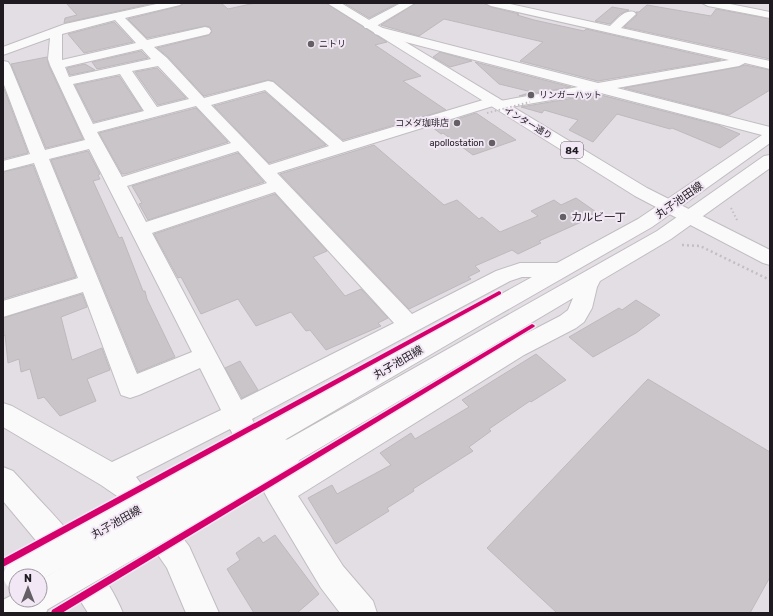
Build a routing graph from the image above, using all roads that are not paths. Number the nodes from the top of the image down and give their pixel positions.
1 (176, 3) edge
2 (333, 3) edge
3 (409, 3) edge
4 (491, 3) edge
5 (708, 3) edge
6 (755, 3) edge
7 (745, 10) junction
8 (118, 12) junction
9 (630, 14) dead end
10 (770, 15) edge
11 (374, 28) junction
12 (56, 30) junction
13 (612, 30) junction
14 (205, 31) dead end
15 (145, 45) junction
16 (3, 51) edge
17 (770, 56) edge
18 (750, 60) junction
19 (162, 61) junction
20 (770, 65) edge
21 (3, 66) edge
22 (124, 69) junction
23 (61, 74) junction
24 (598, 88) junction
25 (200, 102) junction
26 (493, 107) junction
27 (153, 113) junction
28 (770, 132) edge
29 (91, 136) junction
30 (770, 136) edge
31 (242, 145) junction
32 (341, 148) junction
33 (39, 156) junction
34 (770, 160) edge
35 (3, 166) edge
36 (272, 178) junction
37 (117, 184) junction
38 (670, 207) junction
39 (689, 218) junction
40 (141, 230) junction
41 (770, 258) edge
42 (571, 278) junction
43 (90, 282) junction
44 (3, 309) edge
45 (408, 324) junction
46 (205, 356) junction
47 (3, 414) edge
48 (236, 415) junction
49 (111, 476) junction
50 (3, 480) edge
51 (279, 492) junction
52 (33, 568) edge
53 (48, 593) edge
54 (22, 608) edge
55 (13, 613) edge
56 (107, 613) edge
57 (202, 613) edge
58 (361, 613) edge

1 - 8 street
2 - 11 street, インター通り / 84
3 - 11 street
4 - 13 street
5 - 7 street
6 - 7 street
7 - 10 street
8 - 12 street
8 - 15 street
9 - 13 street
11 - 24 street
11 - 26 street, インター通り / 84
12 - 16 street
12 - 23 street
13 - 18 street
14 - 15 street
15 - 19 street
15 - 23 street
17 - 18 street
18 - 20 street
18 - 24 street
19 - 22 street
19 - 25 street
21 - 33 street
22 - 23 street
22 - 27 street
23 - 29 street
24 - 26 street
24 - 28 street
25 - 27 street
25 - 31 street
25 - 32 street
26 - 32 street
26 - 38 street, インター通り / 84
27 - 29 street
29 - 33 street
29 - 37 street
30 - 38 street, 丸子池田線
31 - 36 street
31 - 37 street
32 - 36 street
33 - 35 street
33 - 43 street
34 - 39 street, 丸子池田線
36 - 40 street
36 - 45 street
37 - 40 street
38 - 39 street, インター通り / 84
38 - 42 street, 丸子池田線
39 - 41 street, インター通り / 84
39 - 42 street, 丸子池田線
40 - 46 street
42 - 45 street
42 - 51 street
42 - 52 street, 丸子池田線, bridge
42 - 53 street, 丸子池田線, bridge
43 - 44 street
43 - 46 street
45 - 48 street
46 - 48 street
47 - 49 street
48 - 49 street
48 - 51 street
49 - 57 street
50 - 56 street
51 - 58 street
54 - 55 street

